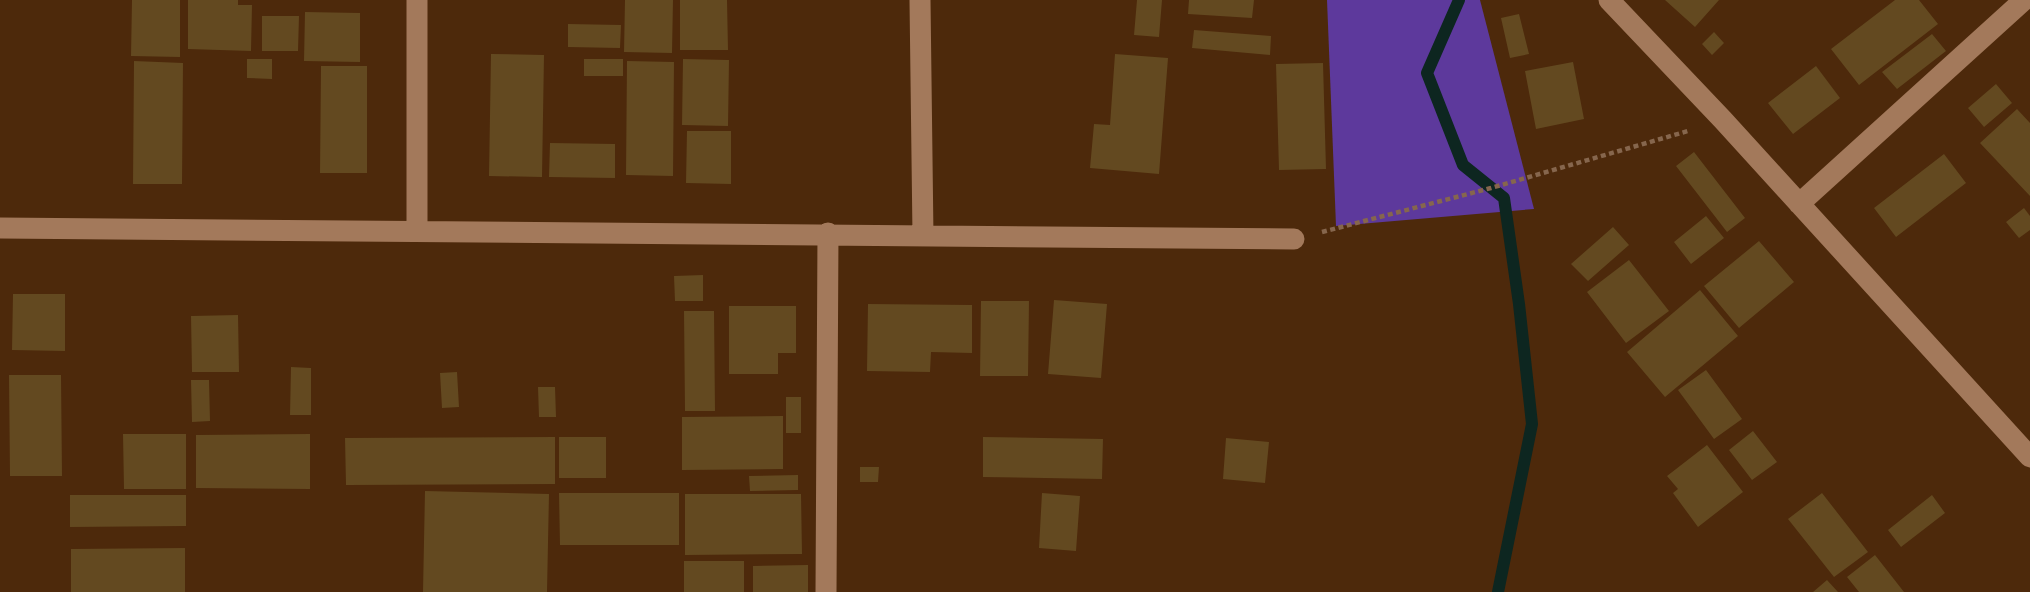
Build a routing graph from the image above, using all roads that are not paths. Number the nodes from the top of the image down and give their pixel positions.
1 (417, 0) edge
2 (920, 0) edge
3 (1609, 0) edge
4 (2024, 0) edge
5 (1799, 204) junction
6 (0, 228) edge
7 (416, 231) junction
8 (828, 233) junction
9 (923, 236) junction
10 (1294, 239) road end
11 (2030, 457) edge
12 (826, 592) edge

1 - 7 street
2 - 9 street
3 - 5 street
4 - 5 street
5 - 11 street
6 - 7 street
7 - 8 street
8 - 9 street
8 - 12 street
9 - 10 street

